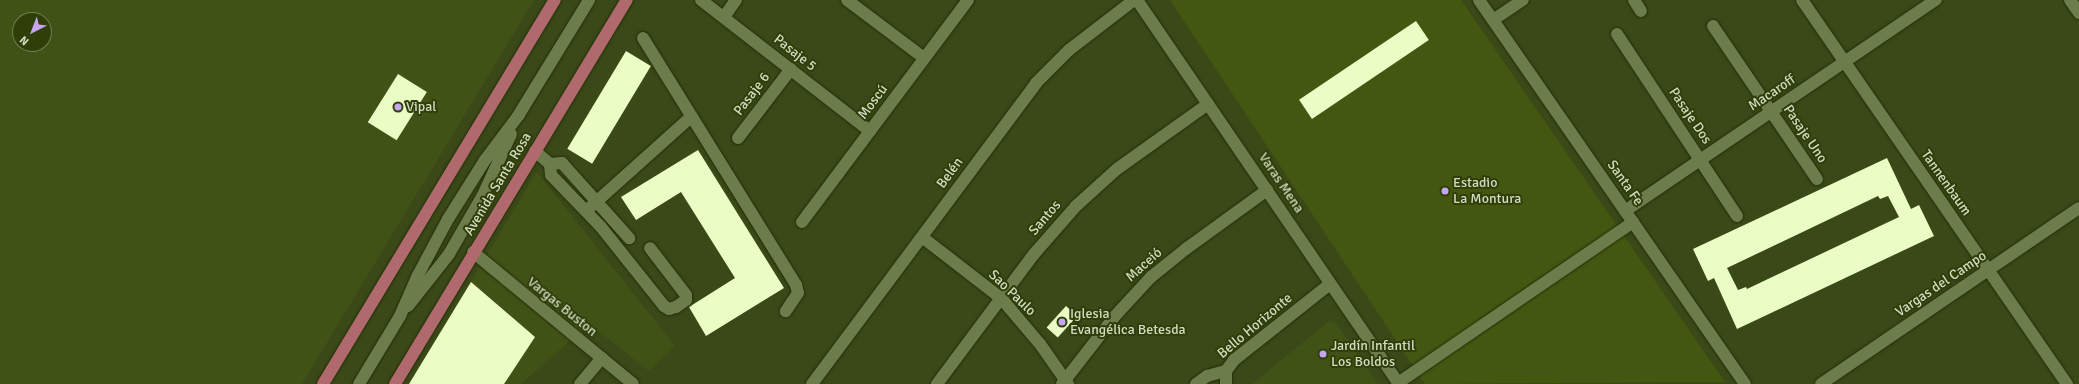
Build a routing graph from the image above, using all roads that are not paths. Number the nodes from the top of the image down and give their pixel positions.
1 (555, 0) edge
2 (589, 0) edge
3 (627, 0) edge
4 (701, 0) edge
5 (736, 0) edge
6 (847, 0) edge
7 (968, 0) edge
8 (1136, 0) edge
9 (1480, 0) edge
10 (1523, 0) edge
11 (1634, 0) edge
12 (1802, 0) edge
13 (1936, 0) edge
14 (2070, 0) edge
15 (1641, 11) dead end
16 (2079, 13) edge
17 (724, 17) junction
18 (1493, 20) junction
19 (1713, 26) dead end
20 (1617, 34) dead end
21 (643, 38) dead end
22 (924, 58) junction
23 (1844, 62) junction
24 (790, 69) junction
25 (1208, 104) junction
26 (1772, 111) junction
27 (518, 116) junction
28 (692, 116) junction
29 (870, 131) junction
30 (738, 138) dead end
31 (535, 151) junction
32 (1702, 159) junction
33 (550, 164) junction
34 (1817, 179) dead end
35 (1268, 190) junction
36 (597, 199) junction
37 (2079, 208) edge
38 (586, 211) junction
39 (1625, 211) junction
40 (1737, 216) dead end
41 (802, 222) dead end
42 (1633, 222) junction
43 (922, 237) junction
44 (629, 238) dead end
45 (650, 248) dead end
46 (473, 252) junction
47 (1988, 270) junction
48 (1330, 284) junction
49 (1001, 298) junction
50 (786, 311) dead end
51 (400, 316) junction
52 (602, 358) junction
53 (1226, 371) junction
54 (1065, 383) edge
55 (323, 384) edge
56 (359, 384) edge
57 (395, 384) edge
58 (580, 384) edge
59 (633, 384) edge
60 (812, 384) edge
61 (937, 384) edge
62 (1196, 384) edge
63 (1226, 384) edge
64 (1398, 384) edge
65 (1745, 384) edge
66 (1821, 384) edge
67 (2067, 384) edge

1 - 55 main road
2 - 27 street
3 - 31 main road, Avenida Santa Rosa
4 - 17 street, Pasaje 5
5 - 17 street
6 - 22 street
7 - 22 street, Moscú
8 - 25 street, Varas Mena
8 - 43 street, Belén
9 - 18 street, Santa Fe
10 - 18 street
11 - 15 street
12 - 23 street, Tannenbaum
13 - 23 street, Macaroff
14 - 16 street
17 - 24 street, Pasaje 5
18 - 39 street, Santa Fe
19 - 26 street, Pasaje Uno
20 - 32 street, Pasaje Dos
21 - 28 street
22 - 29 street, Moscú
23 - 26 street, Macaroff
23 - 47 street, Tannenbaum
24 - 29 street, Pasaje 5
24 - 30 street, Pasaje 6
25 - 35 street, Varas Mena
25 - 49 street, Santos
26 - 32 street, Macaroff
26 - 34 street, Pasaje Uno
27 - 51 street
27 - 51 street
28 - 36 street
28 - 50 street
29 - 41 street, Moscú
31 - 33 street
31 - 46 main road, Avenida Santa Rosa
32 - 39 street, Macaroff
32 - 40 street, Pasaje Dos
33 - 36 street
33 - 38 street
35 - 48 street, Varas Mena
35 - 54 street, Maceió
36 - 38 street
36 - 44 street
37 - 47 street, Vargas del Campo
38 - 45 street
39 - 42 street, Santa Fe
42 - 64 street
42 - 65 street, Santa Fe
43 - 49 street, Sao Paulo
43 - 60 street, Belén
46 - 52 street, Vargas Buston
46 - 57 main road, Avenida Santa Rosa
47 - 66 street, Vargas del Campo
47 - 67 street, Tannenbaum
48 - 53 street, Bello Horizonte
48 - 64 street, Varas Mena
49 - 54 street, Sao Paulo
49 - 61 street, Santos
51 - 56 street
52 - 58 street
52 - 59 street, Vargas Buston
53 - 62 street, Bello Horizonte
53 - 63 street

